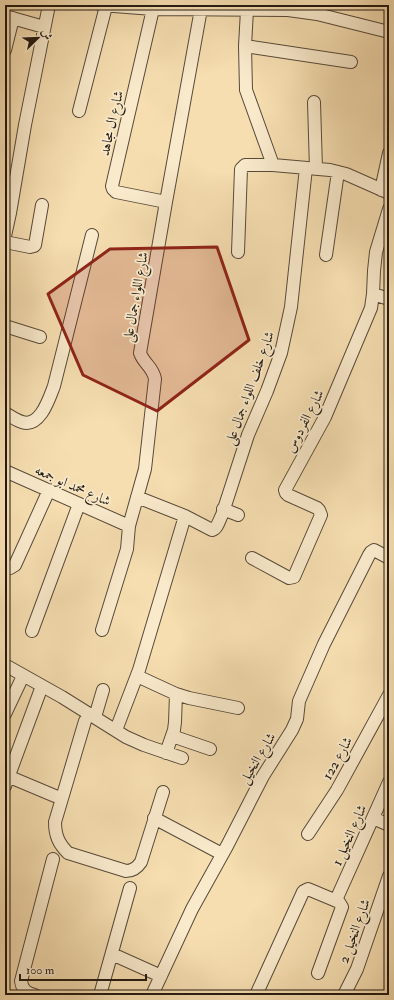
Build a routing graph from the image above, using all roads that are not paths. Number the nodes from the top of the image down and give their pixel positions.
1 (49, 5) edge
2 (104, 5) edge
3 (173, 7) edge
4 (233, 7) edge
5 (153, 9) junction
6 (201, 9) junction
7 (247, 10) junction
8 (318, 10) edge
9 (9, 17) edge
10 (44, 27) junction
11 (389, 32) edge
12 (245, 46) junction
13 (5, 50) edge
14 (351, 62) dead end
15 (314, 102) dead end
16 (79, 111) dead end
17 (389, 153) edge
18 (273, 165) junction
19 (311, 168) junction
20 (338, 172) junction
21 (385, 192) edge
22 (166, 202) junction
23 (42, 205) dead end
24 (389, 209) edge
25 (92, 235) dead end
26 (5, 236) edge
27 (5, 242) edge
28 (238, 252) dead end
29 (326, 255) dead end
30 (373, 294) junction
31 (389, 299) edge
32 (5, 326) edge
33 (40, 337) dead end
34 (5, 413) edge
35 (5, 471) edge
36 (49, 490) junction
37 (137, 497) junction
38 (79, 504) junction
39 (223, 509) junction
40 (238, 515) dead end
41 (185, 516) junction
42 (129, 526) junction
43 (252, 558) dead end
44 (389, 558) edge
45 (5, 569) edge
46 (102, 630) dead end
47 (32, 632) dead end
48 (5, 665) edge
49 (23, 676) junction
50 (137, 676) junction
51 (42, 686) junction
52 (103, 690) dead end
53 (176, 694) junction
54 (389, 695) edge
55 (238, 708) dead end
56 (5, 714) edge
57 (90, 719) junction
58 (116, 730) junction
59 (172, 736) junction
60 (210, 749) dead end
61 (166, 753) junction
62 (182, 758) dead end
63 (6, 779) edge
64 (389, 782) edge
65 (163, 792) dead end
66 (55, 796) dead end
67 (154, 818) junction
68 (373, 818) junction
69 (389, 825) edge
70 (308, 834) dead end
71 (222, 854) junction
72 (53, 860) dead end
73 (389, 876) edge
74 (130, 888) dead end
75 (336, 900) junction
76 (112, 954) junction
77 (318, 973) dead end
78 (161, 976) junction
79 (35, 995) edge
80 (100, 995) edge
81 (152, 995) edge
82 (256, 995) edge
83 (344, 995) edge

1 - 10 street
2 - 5 street
2 - 16 street
3 - 5 street
3 - 6 street
4 - 6 street
4 - 7 street
5 - 22 street, شارع ال مجاهد
6 - 22 street, شارع اللواء جمال على
7 - 8 street
7 - 12 street
8 - 11 street
9 - 10 street
9 - 13 street
10 - 26 street
12 - 14 street
12 - 18 street
15 - 19 street, شارع خلف اللواء جمال على
17 - 21 street
18 - 19 street
18 - 28 street
19 - 20 street
19 - 39 street, شارع خلف اللواء جمال على
20 - 21 street
20 - 29 street
22 - 37 street, شارع اللواء جمال على
23 - 27 street
24 - 30 street, شارع الفردوس
25 - 34 street
30 - 31 street
30 - 43 street, شارع الفردوس
32 - 33 street
35 - 36 street, شارع محمد ابو جمعه
36 - 38 street, شارع محمد ابو جمعه
36 - 45 street
37 - 41 street, شارع خلف اللواء جمال على
37 - 42 street, شارع اللواء جمال على
38 - 42 street, شارع محمد ابو جمعه
38 - 47 street
39 - 40 street
39 - 41 street, شارع خلف اللواء جمال على
41 - 50 street
42 - 46 street, شارع اللواء جمال على
44 - 71 street, شارع النخيل
48 - 49 street
49 - 51 street
49 - 56 street
50 - 53 street
50 - 58 street
51 - 57 street
51 - 63 street
52 - 57 street
53 - 55 street
53 - 59 street
54 - 70 street, شارع 122
57 - 58 street
57 - 67 street
58 - 61 street
59 - 60 street
59 - 61 street
61 - 62 street
63 - 66 street
64 - 68 street, شارع النخيل 1
65 - 67 street
67 - 71 street
68 - 69 street
68 - 75 street, شارع النخيل 1
71 - 78 street, شارع النخيل
72 - 79 street
73 - 83 street, شارع النخيل 2
74 - 76 street
75 - 77 street
75 - 82 street
76 - 78 street
76 - 80 street
78 - 81 street, شارع النخيل

